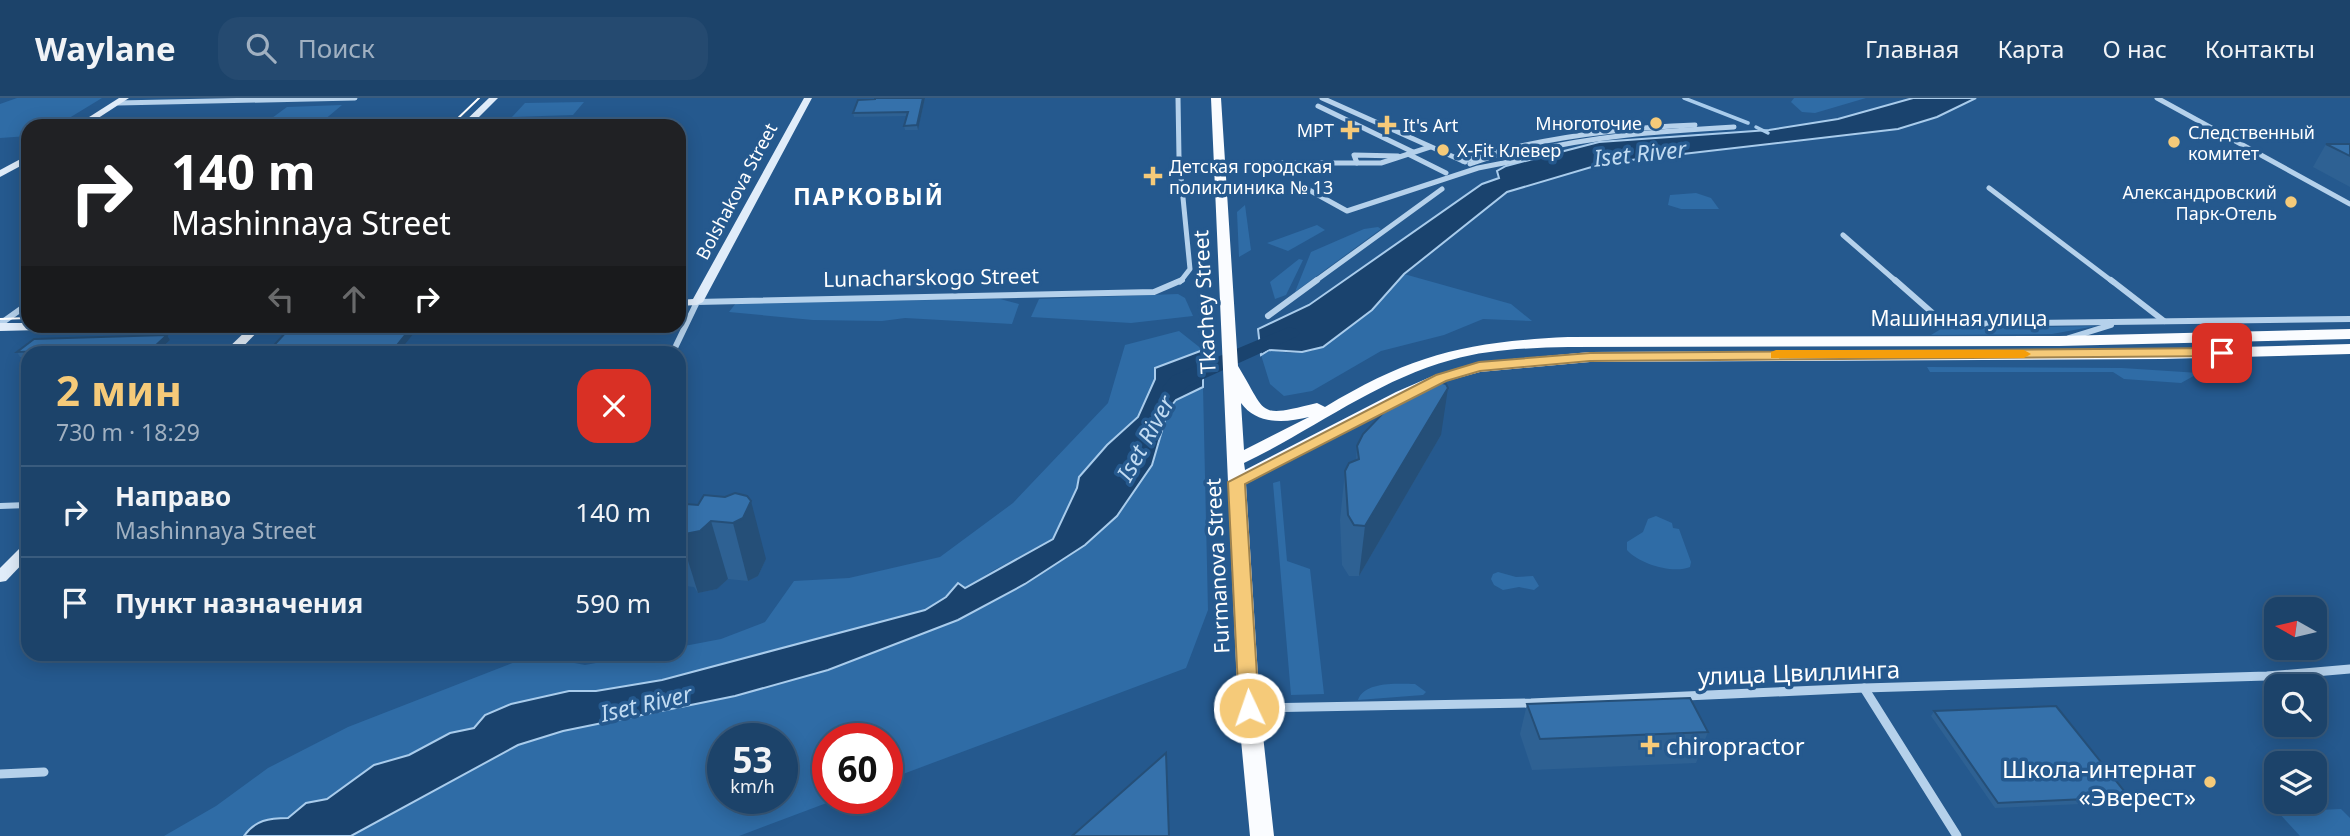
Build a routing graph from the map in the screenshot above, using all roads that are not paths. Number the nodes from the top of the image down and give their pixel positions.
1 (355, 98) edge
2 (494, 98) edge
3 (808, 98) edge
4 (1178, 98) edge
5 (1216, 98) edge
6 (1322, 98) edge
7 (2157, 98) edge
8 (121, 100) edge
9 (1318, 106) dead end
10 (91, 119) edge
11 (473, 119) edge
12 (1726, 126) dead end
13 (1734, 127) dead end
14 (1431, 147) junction
15 (1521, 148) junction
16 (1411, 153) junction
17 (1463, 161) junction
18 (21, 162) edge
19 (1274, 163) dead end
20 (1470, 164) junction
21 (1478, 168) junction
22 (1446, 173) dead end
23 (0, 174) edge
24 (1300, 185) dead end
25 (1989, 188) dead end
26 (1442, 189) dead end
27 (2350, 204) edge
28 (1843, 235) dead end
29 (697, 302) junction
30 (686, 303) edge
31 (21, 310) edge
32 (1268, 316) dead end
33 (2350, 319) edge
34 (2122, 322) junction
35 (2165, 322) junction
36 (686, 325) edge
37 (0, 326) edge
38 (21, 326) edge
39 (250, 333) edge
40 (2350, 334) edge
41 (2059, 341) junction
42 (236, 346) edge
43 (2350, 349) edge
44 (1354, 395) junction
45 (1239, 398) junction
46 (1235, 461) junction
47 (1237, 482) junction
48 (21, 505) edge
49 (0, 506) edge
50 (21, 556) edge
51 (0, 577) edge
52 (2350, 669) edge
53 (1864, 688) junction
54 (1249, 708) junction
55 (44, 772) dead end
56 (0, 774) edge
57 (1262, 836) edge
58 (1957, 836) edge

1 - 8 street
2 - 11 street
3 - 29 street, Bolshakova Street
4 - 29 street, Lunacharskogo Street
5 - 45 main road, Tkachey Street
6 - 14 street
7 - 27 street
8 - 10 street
9 - 16 street
12 - 15 street
13 - 21 street
14 - 16 street
14 - 17 street
15 - 17 street
15 - 20 street
16 - 19 street
16 - 22 street
17 - 20 street
18 - 23 street
20 - 21 street
21 - 24 street
25 - 35 street
26 - 32 street
28 - 34 street
29 - 30 street, Lunacharskogo Street
29 - 36 street
31 - 37 street
33 - 35 street
34 - 35 street
34 - 41 street
37 - 38 street
39 - 42 street
40 - 41 main road, Машинная улица
41 - 44 main road, Машинная улица
43 - 47 main road
44 - 45 main road
44 - 46 main road
45 - 46 main road, Tkachey Street
46 - 47 main road, Furmanova Street
47 - 54 main road, Furmanova Street
48 - 49 street
50 - 51 street
52 - 53 street, улица Цвиллинга
53 - 54 street, улица Цвиллинга
53 - 58 street
54 - 57 main road, Furmanova Street
55 - 56 street

